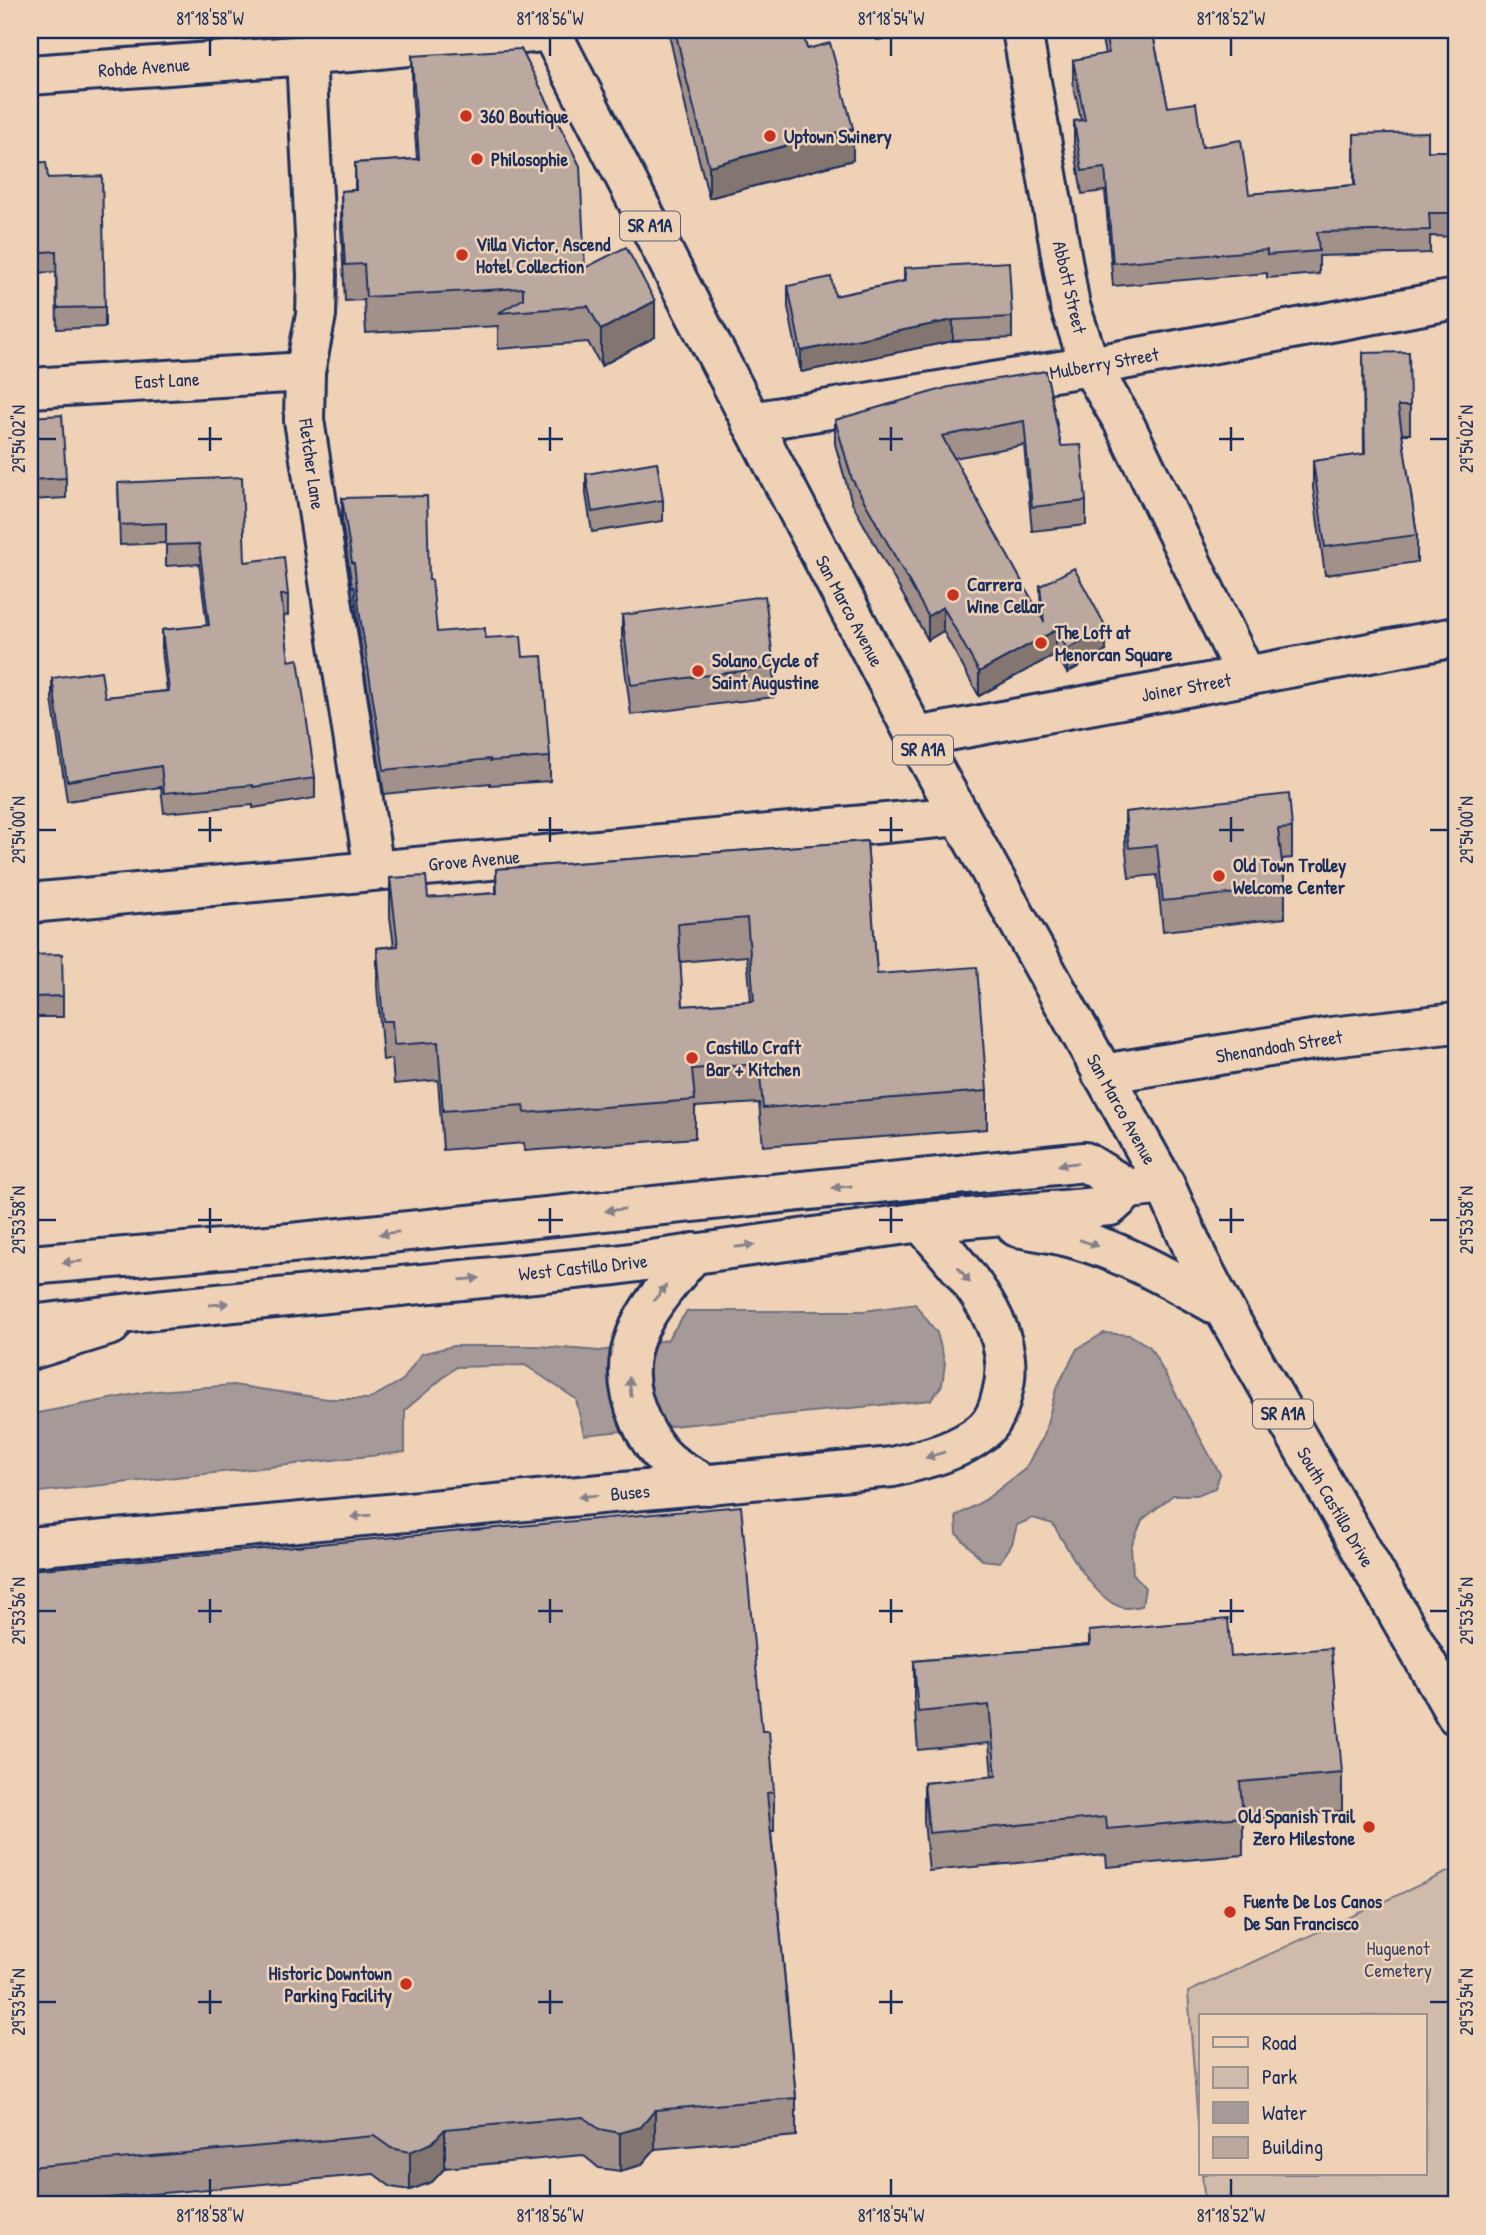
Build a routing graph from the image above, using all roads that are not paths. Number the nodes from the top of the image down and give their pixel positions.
1 (550, 30) edge
2 (1022, 30) edge
3 (306, 56) junction
4 (30, 75) edge
5 (1456, 299) edge
6 (1090, 366) junction
7 (305, 372) junction
8 (30, 388) edge
9 (751, 422) junction
10 (1456, 637) edge
11 (1246, 676) junction
12 (916, 737) junction
13 (960, 816) junction
14 (374, 870) junction
15 (30, 903) edge
16 (1456, 1023) edge
17 (1102, 1074) junction
18 (1147, 1187) junction
19 (974, 1218) junction
20 (921, 1222) junction
21 (694, 1253) junction
22 (30, 1265) edge
23 (164, 1309) junction
24 (1224, 1309) junction
25 (30, 1325) edge
26 (30, 1350) edge
27 (708, 1485) junction
28 (30, 1547) edge
29 (1456, 1715) edge

1 - 3 street, Rohde Avenue
1 - 9 street, San Marco Avenue / SR A1A
2 - 6 street, Abbott Street
3 - 4 street, Rohde Avenue
3 - 7 street, Fletcher Lane
5 - 6 street, Mulberry Street
6 - 9 street, Mulberry Street
6 - 11 street, Abbott Street
7 - 8 street, East Lane
7 - 14 street, Fletcher Lane
9 - 12 street, San Marco Avenue / SR A1A
10 - 11 street, Joiner Street
11 - 12 street, Joiner Street
12 - 13 street, San Marco Avenue / SR A1A
13 - 14 street, Grove Avenue
13 - 17 street, San Marco Avenue / SR A1A
14 - 15 street, Grove Avenue
16 - 17 street, Shenandoah Street
17 - 18 street, San Marco Avenue / SR A1A
18 - 19 street, West Castillo Drive
18 -> 22 street
18 - 24 street, South Castillo Drive / SR A1A
19 - 20 street, West Castillo Drive
19 -> 24 street
21 -> 20 street, West Castillo Drive
20 -> 27 street, Buses
23 -> 21 street, West Castillo Drive
27 -> 21 street
23 - 25 street, West Castillo Drive
23 - 26 street
24 - 29 street, South Castillo Drive / SR A1A
27 -> 28 street, Buses

